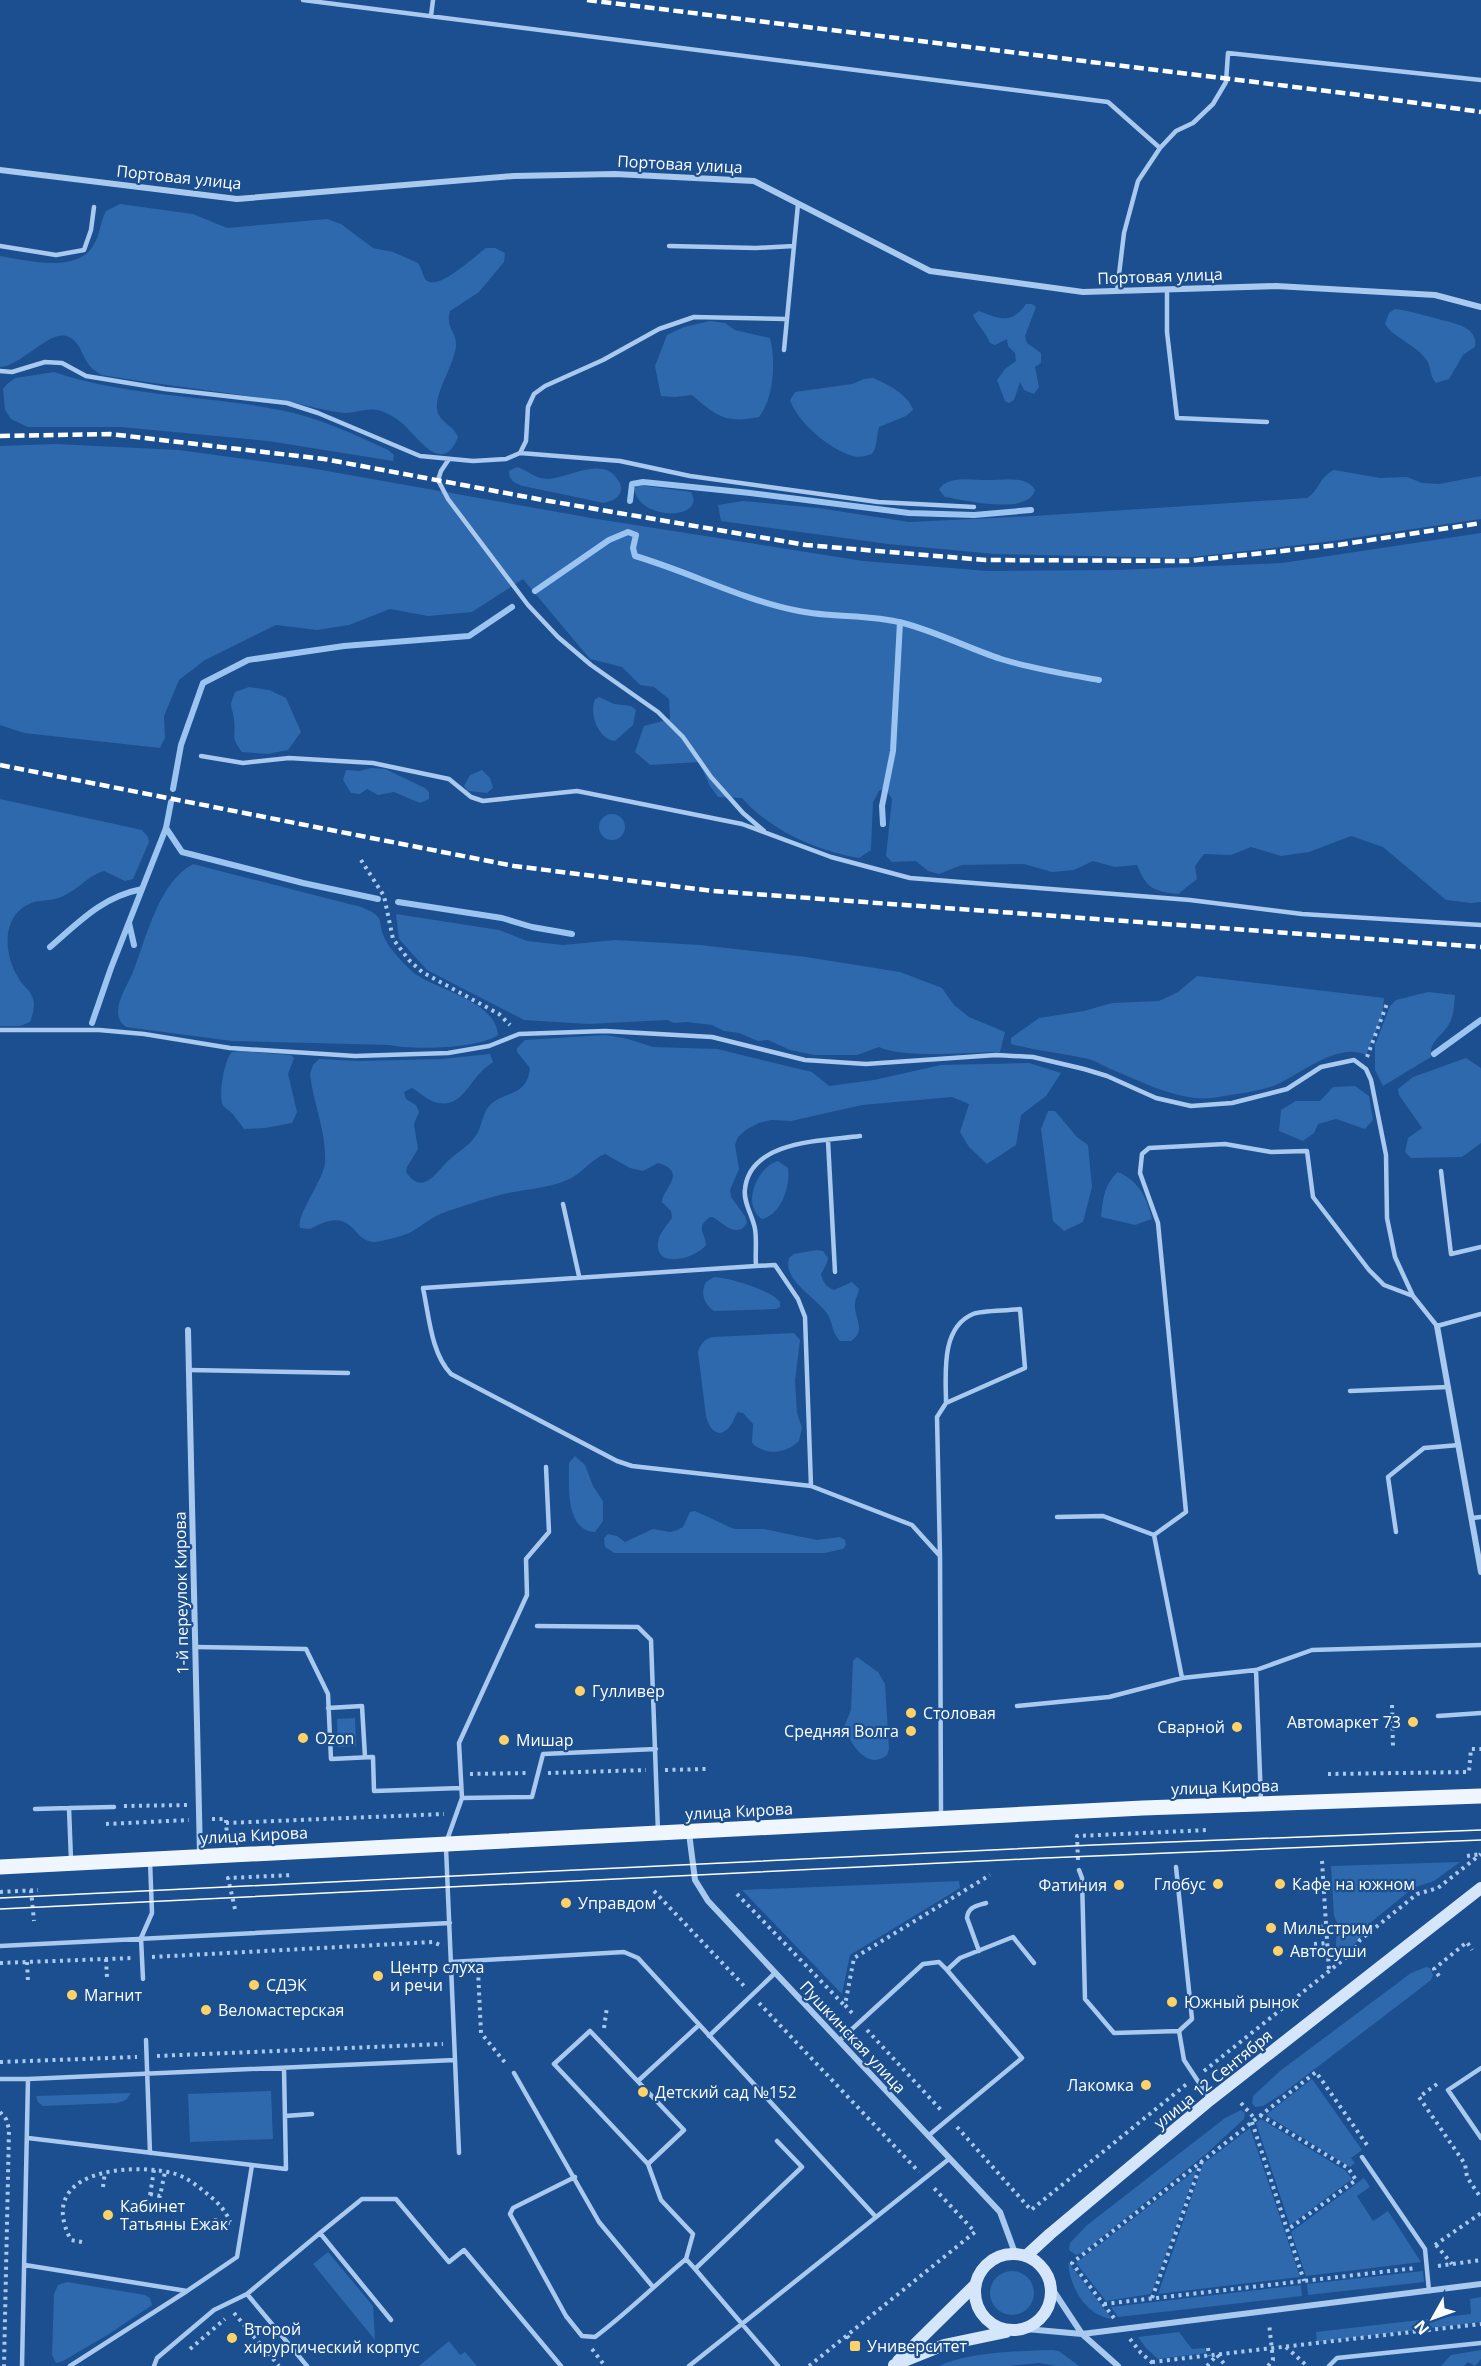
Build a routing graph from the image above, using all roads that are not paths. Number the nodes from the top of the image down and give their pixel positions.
1 (303, 0) edge
2 (433, 0) edge
3 (431, 16) junction
4 (1481, 80) edge
5 (1160, 148) junction
6 (0, 170) edge
7 (798, 204) junction
8 (94, 207) dead end
9 (0, 246) edge
10 (669, 246) dead end
11 (794, 246) junction
12 (1167, 289) junction
13 (1117, 291) junction
14 (1481, 307) edge
15 (787, 319) junction
16 (784, 350) dead end
17 (0, 371) edge
18 (1267, 422) dead end
19 (520, 453) junction
20 (449, 459) junction
21 (974, 507) dead end
22 (201, 756) dead end
23 (767, 833) junction
24 (1481, 925) edge
25 (0, 1030) edge
26 (860, 1136) dead end
27 (828, 1141) junction
28 (1441, 1171) dead end
29 (563, 1204) dead end
30 (1481, 1248) edge
31 (756, 1266) junction
32 (835, 1272) dead end
33 (579, 1276) junction
34 (1413, 1296) junction
35 (1481, 1314) edge
36 (1437, 1326) junction
37 (188, 1330) dead end
38 (189, 1370) junction
39 (348, 1373) dead end
40 (1448, 1387) junction
41 (1350, 1390) dead end
42 (946, 1403) junction
43 (1459, 1445) junction
44 (546, 1467) dead end
45 (811, 1486) junction
46 (1057, 1516) dead end
47 (1481, 1517) edge
48 (1472, 1518) junction
49 (1396, 1532) dead end
50 (1154, 1535) junction
51 (940, 1556) junction
52 (1481, 1568) edge
53 (537, 1626) dead end
54 (1481, 1645) edge
55 (195, 1647) junction
56 (1256, 1670) junction
57 (1182, 1678) junction
58 (1017, 1706) dead end
59 (328, 1708) junction
60 (1481, 1713) edge
61 (1438, 1716) dead end
62 (656, 1749) junction
63 (365, 1757) junction
64 (461, 1788) junction
65 (1481, 1796) edge
66 (462, 1798) junction
67 (1262, 1804) junction
68 (114, 1806) road end
69 (69, 1808) junction
70 (34, 1809) dead end
71 (941, 1818) junction
72 (689, 1832) junction
73 (658, 1833) junction
74 (446, 1843) junction
75 (200, 1856) junction
76 (150, 1858) junction
77 (71, 1862) junction
78 (0, 1867) edge
79 (1176, 1867) dead end
80 (1079, 1870) road end
81 (1481, 1888) edge
82 (986, 1903) dead end
83 (450, 1923) junction
84 (141, 1938) junction
85 (0, 1946) edge
86 (979, 1951) junction
87 (451, 1962) junction
88 (1034, 1963) dead end
89 (947, 1970) junction
90 (775, 1973) junction
91 (143, 1979) dead end
92 (699, 2025) junction
93 (1179, 2031) junction
94 (709, 2036) junction
95 (146, 2040) dead end
96 (839, 2042) junction
97 (455, 2060) junction
98 (284, 2068) junction
99 (1481, 2068) edge
100 (514, 2073) road end
101 (147, 2075) junction
102 (0, 2079) edge
103 (28, 2079) junction
104 (638, 2081) junction
105 (1210, 2100) junction
106 (312, 2114) dead end
107 (285, 2116) junction
108 (928, 2136) junction
109 (28, 2138) junction
110 (1481, 2138) edge
111 (777, 2141) dead end
112 (150, 2153) junction
113 (459, 2153) dead end
114 (1362, 2157) dead end
115 (949, 2159) junction
116 (648, 2164) junction
117 (252, 2165) junction
118 (575, 2177) junction
119 (876, 2217) junction
120 (320, 2233) junction
121 (1021, 2255) junction
122 (686, 2259) junction
123 (25, 2265) junction
124 (695, 2269) junction
125 (1481, 2284) edge
126 (975, 2286) junction
127 (653, 2287) junction
128 (1051, 2288) junction
129 (187, 2291) junction
130 (1429, 2291) junction
131 (246, 2294) junction
132 (391, 2320) dead end
133 (743, 2323) junction
134 (1026, 2329) junction
135 (1011, 2331) junction
136 (1082, 2334) junction
137 (1481, 2343) edge
138 (893, 2365) edge
139 (22, 2366) edge
140 (70, 2366) edge
141 (154, 2366) edge
142 (307, 2366) edge
143 (561, 2366) edge
144 (689, 2366) edge
145 (778, 2366) edge
146 (1118, 2366) edge
147 (1329, 2366) edge

1 - 3 lane
2 - 3 lane
3 - 5 lane
4 - 5 lane
5 - 13 lane
6 - 7 street, Портовая улица
7 - 11 lane
7 - 13 street, Портовая улица
8 - 9 lane
10 - 11 lane
11 - 15 lane
12 - 13 street, Портовая улица
12 - 14 street, Портовая улица
12 - 18 lane
15 - 16 lane
15 - 19 lane
17 - 20 lane
19 - 20 lane
19 - 21 lane
20 - 23 lane
22 - 23 lane
23 - 24 lane
25 - 34 lane
26 - 27 lane
27 - 31 lane
27 - 32 lane
28 - 30 lane
29 - 33 lane
31 - 33 lane
31 - 45 lane
33 - 45 lane
34 - 36 lane
34 - 50 lane
35 - 36 lane
36 - 40 street
37 - 38 street, 1-й переулок Кирова
38 - 39 lane
38 - 55 street, 1-й переулок Кирова
40 - 41 lane
40 - 43 street
42 - 42 lane
42 - 51 lane
43 - 48 street
43 - 49 lane
44 - 64 lane
45 - 51 lane
46 - 50 lane
47 - 48 lane
48 - 52 street
50 - 57 lane
51 - 71 lane
53 - 62 lane
54 - 56 lane
55 - 59 lane
55 - 75 street, 1-й переулок Кирова
56 - 57 lane
56 - 67 lane
57 - 58 lane
59 - 63 lane
59 - 63 lane
60 - 61 lane
62 - 66 lane
62 - 73 lane
63 - 64 lane
64 - 66 lane
65 - 67 main road, улица Кирова
66 - 74 lane
67 - 71 main road, улица Кирова
68 - 69 lane
69 - 70 lane
69 - 77 lane
71 - 72 main road, улица Кирова
72 - 73 main road, улица Кирова
72 - 90 street, Пушкинская улица
73 - 74 main road, улица Кирова
74 - 75 main road, улица Кирова
74 - 83 lane
75 - 76 main road, улица Кирова
76 - 77 main road, улица Кирова
76 - 84 lane
77 - 78 main road, улица Кирова
79 - 93 lane
80 - 93 lane
81 - 105 main road, улица 12 Сентября
82 - 86 lane
83 - 84 lane
83 - 87 lane
84 - 85 lane
84 - 91 lane
86 - 88 lane
86 - 89 lane
87 - 92 lane
87 - 97 lane
89 - 96 lane
89 - 108 lane
90 - 94 lane
90 - 96 street, Пушкинская улица
92 - 94 lane
92 - 104 lane
93 - 105 lane
94 - 119 lane
95 - 101 lane
96 - 108 street, Пушкинская улица
97 - 98 lane
97 - 113 lane
98 - 101 lane
98 - 107 lane
99 - 110 lane
100 - 118 lane
101 - 103 lane
101 - 112 lane
102 - 103 lane
103 - 109 lane
104 - 116 lane
104 - 116 lane
105 - 121 main road, улица 12 Сентября
106 - 107 lane
107 - 117 lane
108 - 115 street, Пушкинская улица
109 - 112 lane
109 - 123 lane
111 - 124 lane
112 - 117 lane
114 - 130 lane
115 - 119 lane
115 - 121 street, Пушкинская улица
116 - 122 lane
117 - 129 lane
118 - 127 lane
118 - 127 lane
119 - 133 lane
120 - 131 lane
120 - 132 lane
120 - 143 lane
121 - 126 main road
121 - 128 main road
122 - 124 lane
122 - 127 lane
123 - 129 lane
123 - 139 lane
124 - 133 lane
125 - 130 street
126 - 135 main road
126 - 138 main road
128 - 134 main road
128 - 136 street
129 - 140 lane
130 - 136 street
131 - 141 lane
131 - 142 lane
133 - 144 lane
133 - 145 lane
134 - 135 main road
134 - 136 street
135 - 138 main road
136 - 146 street
137 - 147 lane

